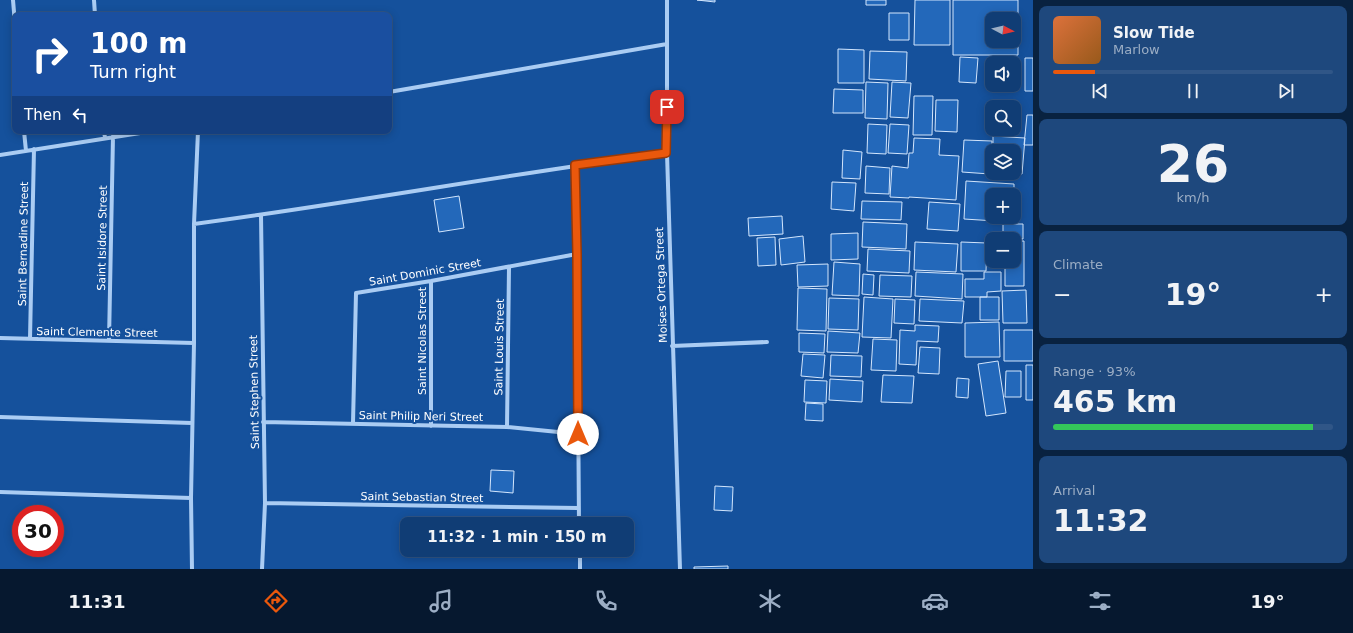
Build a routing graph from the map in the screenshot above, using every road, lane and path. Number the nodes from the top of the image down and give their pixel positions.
1 (13, 0) edge
2 (94, 0) edge
3 (667, 0) edge
4 (14, 12) edge
5 (95, 12) edge
6 (667, 44) junction
7 (392, 91) edge
8 (24, 134) edge
9 (104, 134) edge
10 (129, 134) edge
11 (198, 134) edge
12 (113, 136) junction
13 (105, 138) junction
14 (34, 149) junction
15 (26, 151) junction
16 (666, 153) junction
17 (0, 155) edge
18 (575, 165) junction
19 (261, 215) junction
20 (194, 224) junction
21 (577, 254) junction
22 (509, 267) junction
23 (431, 281) junction
24 (0, 338) edge
25 (30, 339) junction
26 (109, 341) junction
27 (767, 342) dead end
28 (194, 343) junction
29 (672, 346) junction
30 (0, 417) edge
31 (263, 422) junction
32 (353, 423) junction
33 (192, 424) junction
34 (431, 426) junction
35 (507, 427) junction
36 (578, 434) junction
37 (0, 492) edge
38 (191, 498) junction
39 (265, 503) junction
40 (578, 508) junction
41 (579, 517) edge
42 (580, 557) edge
43 (192, 569) edge
44 (262, 569) edge
45 (580, 569) edge
46 (680, 569) edge

1 - 4 street
2 - 5 street
3 - 6 street, Moises Ortega Street
6 - 7 street
6 - 16 street, Moises Ortega Street
8 - 15 street
9 - 13 street
10 - 12 street
11 - 20 street
12 - 13 street
12 - 26 street, Saint Isidore Street
13 - 14 street
14 - 15 street
14 - 25 street, Saint Bernadine Street
15 - 17 street
16 - 18 street
16 - 29 street, Moises Ortega Street
18 - 19 street
18 - 21 street
19 - 20 street
19 - 31 street, Saint Stephen Street
20 - 28 street
21 - 22 street, Saint Dominic Street
21 - 36 street
22 - 23 street, Saint Dominic Street
22 - 35 street, Saint Louis Street
23 - 32 street, Saint Dominic Street
23 - 34 street, Saint Nicolas Street
24 - 25 street, Saint Clemente Street
25 - 26 street, Saint Clemente Street
26 - 28 street, Saint Clemente Street
27 - 29 street
28 - 33 street
29 - 46 street, Moises Ortega Street
30 - 33 street
31 - 32 street, Saint Philip Neri Street
31 - 39 street, Saint Stephen Street
32 - 34 street, Saint Philip Neri Street
33 - 38 street
34 - 35 street, Saint Philip Neri Street
35 - 36 street, Saint Philip Neri Street
36 - 40 street
37 - 38 street
38 - 43 street
39 - 40 street, Saint Sebastian Street
39 - 44 street, Saint Stephen Street
40 - 41 street
42 - 45 street

